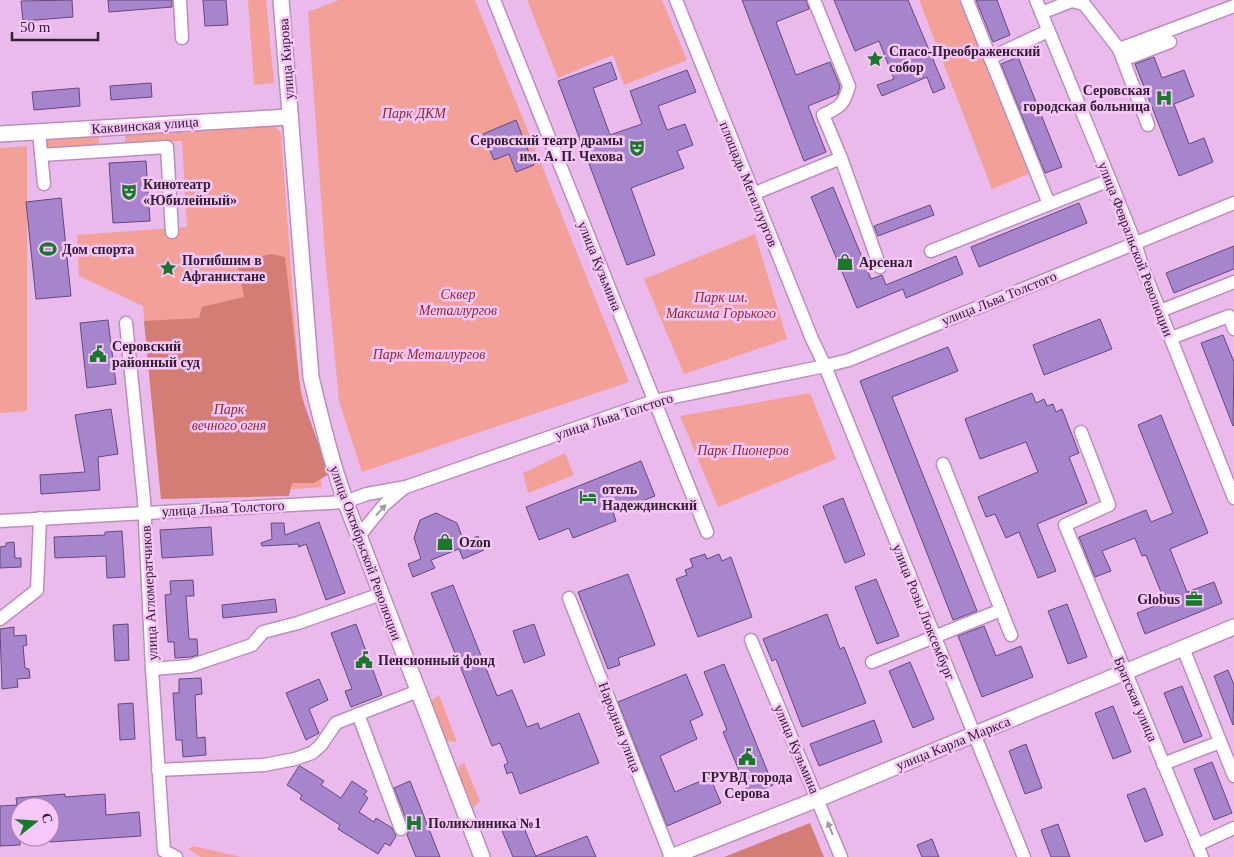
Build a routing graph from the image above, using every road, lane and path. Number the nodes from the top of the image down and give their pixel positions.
1 (180, 0) edge
2 (281, 0) edge
3 (494, 0) edge
4 (676, 0) edge
5 (814, 0) edge
6 (967, 0) edge
7 (1036, 0) edge
8 (1072, 0) edge
9 (1234, 6) edge
10 (1041, 13) junction
11 (1048, 31) junction
12 (182, 38) dead end
13 (1170, 42) dead end
14 (1121, 54) junction
15 (990, 58) junction
16 (290, 117) junction
17 (1148, 125) dead end
18 (39, 132) junction
19 (0, 134) edge
20 (41, 155) junction
21 (840, 158) junction
22 (1110, 180) junction
23 (44, 184) dead end
24 (753, 194) junction
25 (1234, 203) edge
26 (1048, 204) junction
27 (172, 232) dead end
28 (1135, 243) junction
29 (931, 251) dead end
30 (880, 267) dead end
31 (1234, 282) edge
32 (1160, 311) junction
33 (126, 323) dead end
34 (1234, 329) edge
35 (1171, 338) junction
36 (824, 366) junction
37 (654, 401) junction
38 (1081, 432) dead end
39 (943, 464) dead end
40 (406, 487) junction
41 (1234, 498) edge
42 (345, 502) junction
43 (145, 512) junction
44 (40, 518) junction
45 (0, 520) edge
46 (706, 532) dead end
47 (359, 536) junction
48 (381, 594) junction
49 (568, 598) dead end
50 (1001, 610) junction
51 (0, 619) edge
52 (1234, 627) edge
53 (1011, 635) dead end
54 (934, 637) junction
55 (751, 640) dead end
56 (1183, 648) junction
57 (872, 662) dead end
58 (152, 668) junction
59 (1125, 673) junction
60 (418, 692) junction
61 (358, 714) junction
62 (974, 735) junction
63 (1220, 742) junction
64 (1163, 764) junction
65 (158, 770) junction
66 (1234, 776) edge
67 (818, 799) junction
68 (1234, 828) edge
69 (401, 829) dead end
70 (1197, 844) junction
71 (167, 855) edge
72 (482, 857) edge
73 (671, 857) edge
74 (841, 857) edge
75 (1024, 857) edge
76 (1202, 857) edge

1 - 12 street
2 - 16 main road, улица Кирова
3 - 37 street, улица Кузьмина
4 - 24 street, площадь Металлургов
5 - 21 street
6 - 15 street
7 - 10 street, улица Февральской Революции
8 - 10 street
8 - 14 street
9 - 14 street
10 - 11 street, улица Февральской Революции
11 - 15 street
11 - 22 street, улица Февральской Революции
13 - 14 street
14 - 17 street
15 - 26 street
16 - 18 main road, Каквинская улица
16 - 42 main road, улица Октябрьской Революции
18 - 19 main road, Каквинская улица
18 - 20 street
20 - 23 street
20 - 27 street
21 - 24 street
21 - 30 street
22 - 26 street
22 - 28 street, улица Февральской Революции
24 - 36 street, площадь Металлургов
25 - 28 street, улица Льва Толстого
26 - 29 street
28 - 32 street, улица Февральской Революции
28 - 36 street, улица Льва Толстого
31 - 32 street
32 - 35 street, улица Февральской Революции
33 - 43 street, улица Агломератчиков
34 - 35 street
35 - 41 street, улица Февральской Революции
36 - 37 street, улица Льва Толстого
36 - 54 street, улица Розы Люксембург
37 - 40 street, улица Льва Толстого
37 - 46 street, улица Кузьмина
38 - 59 street, Братская улица
39 - 50 street
40 - 42 street, улица Льва Толстого
47 -> 40 street
42 - 43 street, улица Льва Толстого
42 - 47 main road, улица Октябрьской Революции
43 - 44 street, улица Льва Толстого
43 - 58 street, улица Агломератчиков
44 - 45 street, улица Льва Толстого
44 - 51 street
47 - 48 main road, улица Октябрьской Революции
48 - 58 street
48 - 60 main road, улица Октябрьской Революции
49 - 73 street, Народная улица
50 - 53 street
50 - 54 street
52 - 56 main road, улица Карла Маркса
54 - 57 street
54 - 62 street, улица Розы Люксембург
55 - 67 street, улица Кузьмина
56 - 59 main road, улица Карла Маркса
56 - 63 street
58 - 65 street, улица Агломератчиков
59 - 62 main road, улица Карла Маркса
59 - 64 street, Братская улица
60 - 61 street
60 - 72 main road, улица Октябрьской Революции
61 - 65 street
61 - 69 street
62 - 67 main road, улица Карла Маркса
62 - 75 street, улица Розы Люксембург
63 - 64 street
63 - 66 street
64 - 70 street, Братская улица
65 - 71 street, улица Агломератчиков
67 - 73 main road, улица Карла Маркса
74 -> 67 street, улица Кузьмина
68 - 70 street
70 - 76 street, Братская улица

